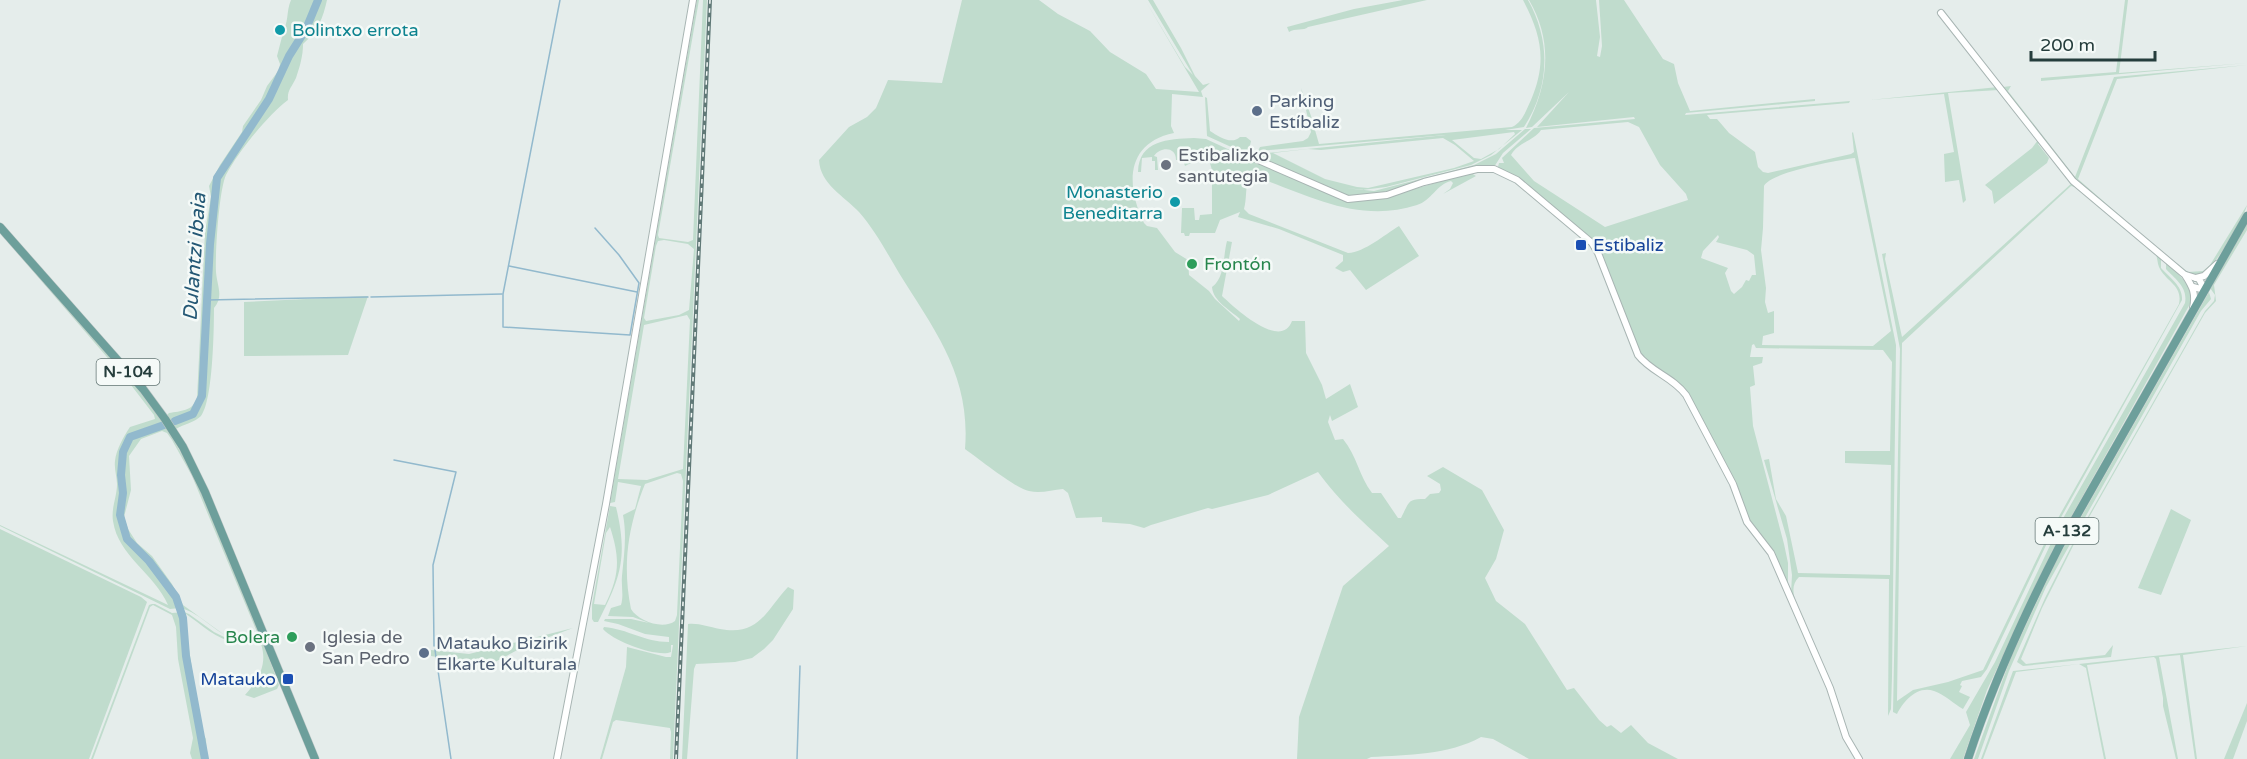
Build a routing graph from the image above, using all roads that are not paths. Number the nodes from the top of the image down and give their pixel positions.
1 (693, 0) edge
2 (1941, 13) dead end
3 (1249, 156) dead end
4 (2247, 216) edge
5 (0, 227) edge
6 (2225, 255) junction
7 (2185, 275) junction
8 (2196, 278) junction
9 (2193, 287) junction
10 (2205, 290) junction
11 (2192, 311) junction
12 (315, 759) edge
13 (557, 759) edge
14 (1859, 759) edge
15 (1968, 759) edge

1 - 13 street
2 - 7 street
3 - 14 street
4 - 6 main road, A-132
5 - 12 main road, N-104
6 - 8 street
6 - 10 main road, A-132
7 - 8 street
7 - 9 street
8 - 10 street
9 - 10 street
9 - 11 street
10 - 11 main road, A-132
11 - 15 main road, A-132

